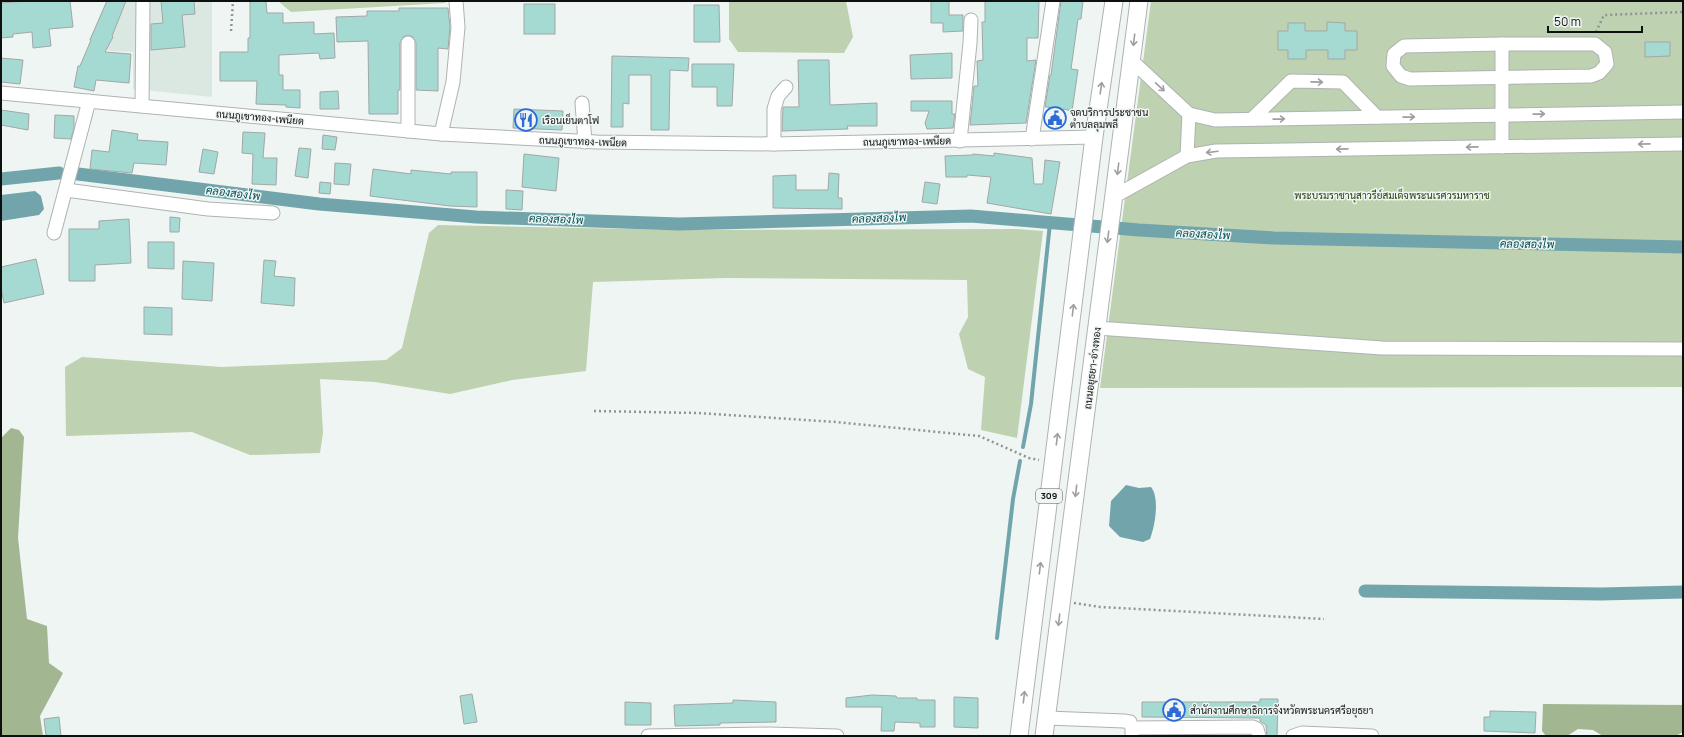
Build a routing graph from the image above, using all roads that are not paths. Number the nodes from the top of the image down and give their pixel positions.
1 (143, 1) edge
2 (456, 1) edge
3 (1053, 1) edge
4 (1114, 1) edge
5 (1139, 1) edge
6 (971, 20) dead end
7 (408, 43) dead end
8 (1502, 44) junction
9 (1132, 61) junction
10 (1501, 77) junction
11 (786, 87) dead end
12 (1, 93) edge
13 (89, 102) junction
14 (582, 103) dead end
15 (142, 106) junction
16 (1683, 112) edge
17 (1189, 114) junction
18 (1502, 115) junction
19 (1377, 117) junction
20 (1252, 119) junction
21 (408, 131) junction
22 (441, 134) junction
23 (1094, 137) junction
24 (1032, 139) junction
25 (960, 140) junction
26 (585, 142) junction
27 (774, 144) junction
28 (1683, 144) edge
29 (1502, 147) junction
30 (1187, 156) junction
31 (66, 190) junction
32 (1115, 196) junction
33 (273, 213) dead end
34 (54, 233) dead end
35 (1097, 328) junction
36 (1683, 349) edge
37 (1030, 653) junction
38 (1055, 656) junction
39 (1047, 718) junction
40 (1132, 732) edge
41 (648, 736) edge
42 (837, 736) edge
43 (1019, 736) edge
44 (1044, 736) edge
45 (1259, 736) edge
46 (1293, 736) edge
47 (1372, 736) edge

1 - 15 street
2 - 22 street
3 - 24 street
23 -> 4 main road, 309
5 -> 9 main road, ถนนอยุธยา-อ่างทอง / 309
6 - 25 street
7 - 21 street
8 - 10 street
8 - 10 street
8 - 10 street
9 -> 17 street
9 -> 32 main road, ถนนอยุธยา-อ่างทอง / 309
10 - 18 street
11 - 27 street
12 - 13 street, ถนนภูเขาทอง-เพนียด
13 - 15 street, ถนนภูเขาทอง-เพนียด
13 - 31 street
14 - 26 street
15 - 21 street, ถนนภูเขาทอง-เพนียด
18 -> 16 street
17 - 20 street
17 - 30 street
19 -> 18 street
18 - 29 street
20 -> 19 street
20 -> 19 street
21 - 22 street, ถนนภูเขาทอง-เพนียด
22 - 26 street, ถนนภูเขาทอง-เพนียด
23 - 24 street, ถนนภูเขาทอง-เพนียด
37 -> 23 main road, 309
24 - 25 street, ถนนภูเขาทอง-เพนียด
25 - 27 street, ถนนภูเขาทอง-เพนียด
26 - 27 street, ถนนภูเขาทอง-เพนียด
28 -> 29 street
29 -> 30 street
30 - 32 street
31 - 33 street
31 - 34 street
32 -> 35 main road, ถนนอยุธยา-อ่างทอง / 309
35 - 36 street
35 -> 38 main road, ถนนอยุธยา-อ่างทอง / 309
37 - 38 main road
43 -> 37 main road, 309
38 - 39 main road, ถนนอยุธยา-อ่างทอง / 309
39 - 40 street
39 - 44 main road, ถนนอยุธยา-อ่างทอง / 309
40 - 45 street
41 - 42 street
46 - 47 street

